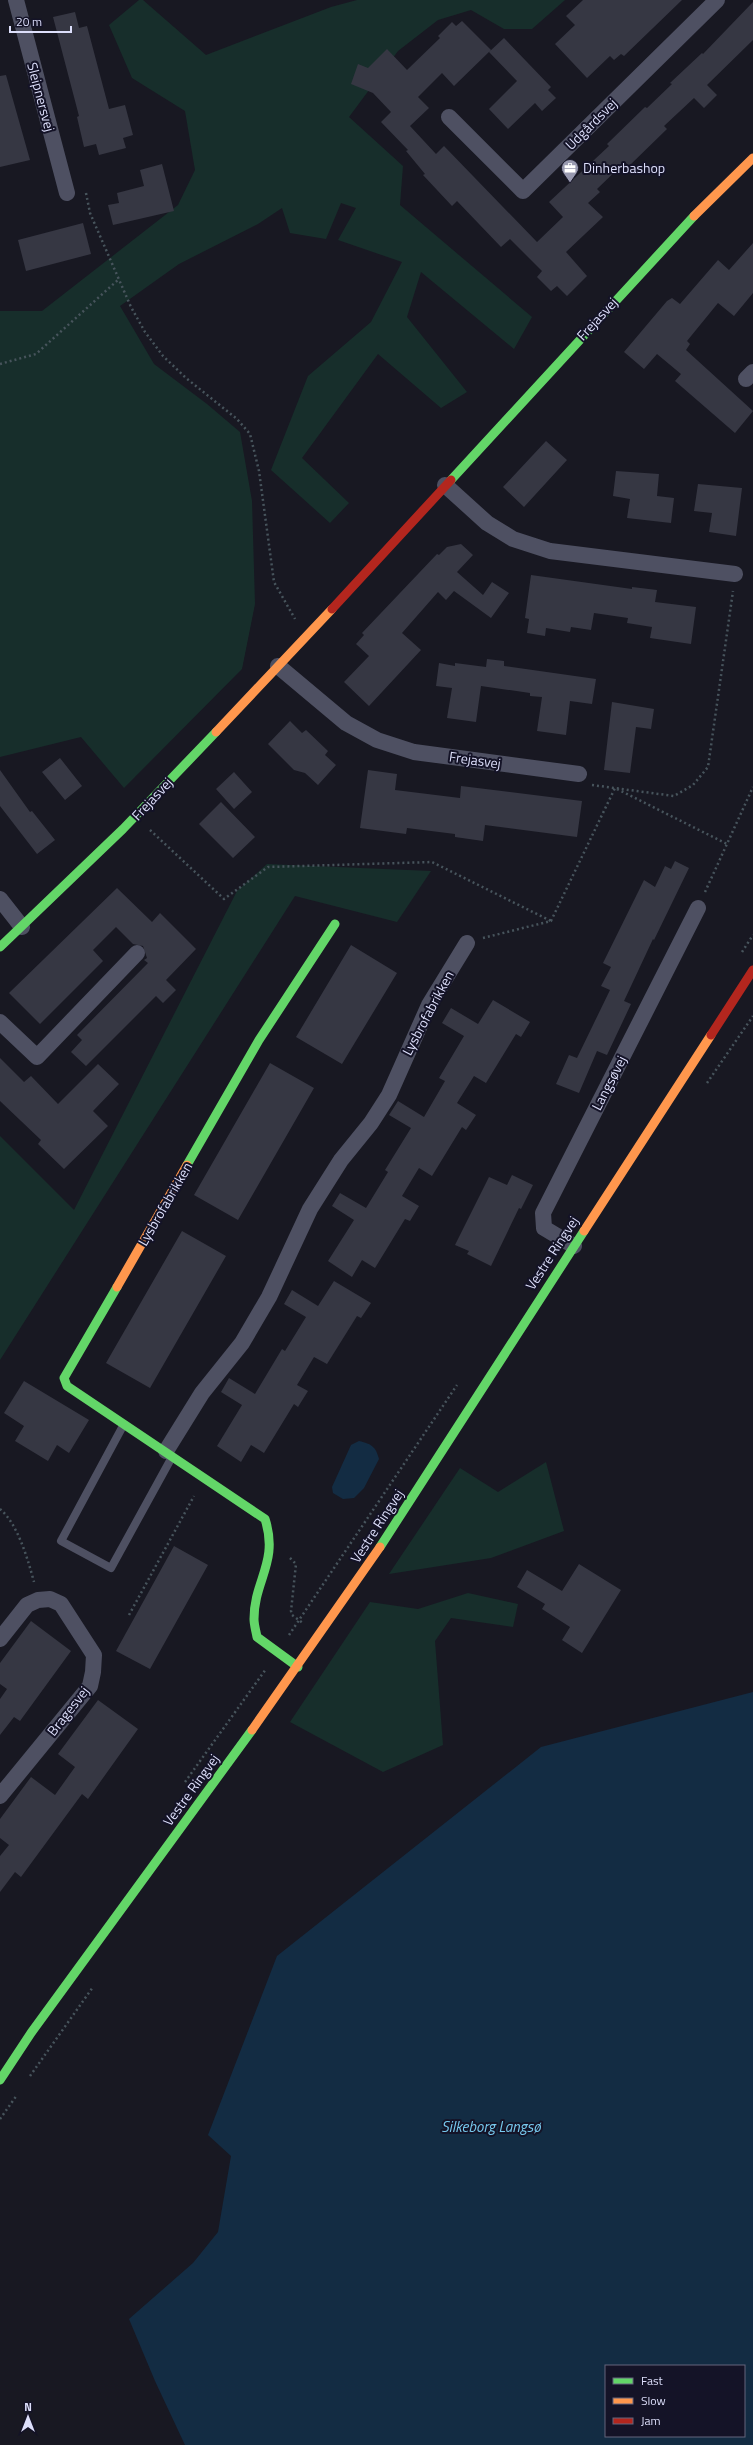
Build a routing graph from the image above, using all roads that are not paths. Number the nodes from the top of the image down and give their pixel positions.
1 (16, 0) edge
2 (717, 0) edge
3 (449, 117) dead end
4 (753, 158) edge
5 (67, 193) dead end
6 (446, 484) junction
7 (735, 574) road end
8 (278, 666) junction
9 (579, 774) road end
10 (0, 899) edge
11 (698, 908) road end
12 (335, 924) dead end
13 (22, 927) junction
14 (467, 943) road end
15 (0, 947) edge
16 (137, 953) dead end
17 (753, 970) edge
18 (0, 1022) edge
19 (574, 1246) junction
20 (124, 1424) junction
21 (169, 1454) junction
22 (0, 1639) edge
23 (298, 1667) junction
24 (0, 1796) edge
25 (0, 2080) edge

1 - 5 street, Sleipnersvej
2 - 3 street, Udgårdsvej
4 - 6 street, Frejasvej
6 - 7 street
6 - 8 street, Frejasvej
8 - 9 street, Frejasvej
8 - 13 street, Frejasvej
10 - 13 street
11 - 19 street, Langsøvej
12 - 20 street, Lysbrofabrikken
13 - 15 street, Frejasvej
14 - 21 street, Lysbrofabrikken
16 - 18 street
17 - 19 street, Vestre Ringvej
19 - 23 street, Vestre Ringvej
20 - 21 street, Lysbrofabrikken
20 - 21 lane
21 - 23 street, Lysbrofabrikken
22 - 24 street, Bragesvej
23 - 25 street, Vestre Ringvej

